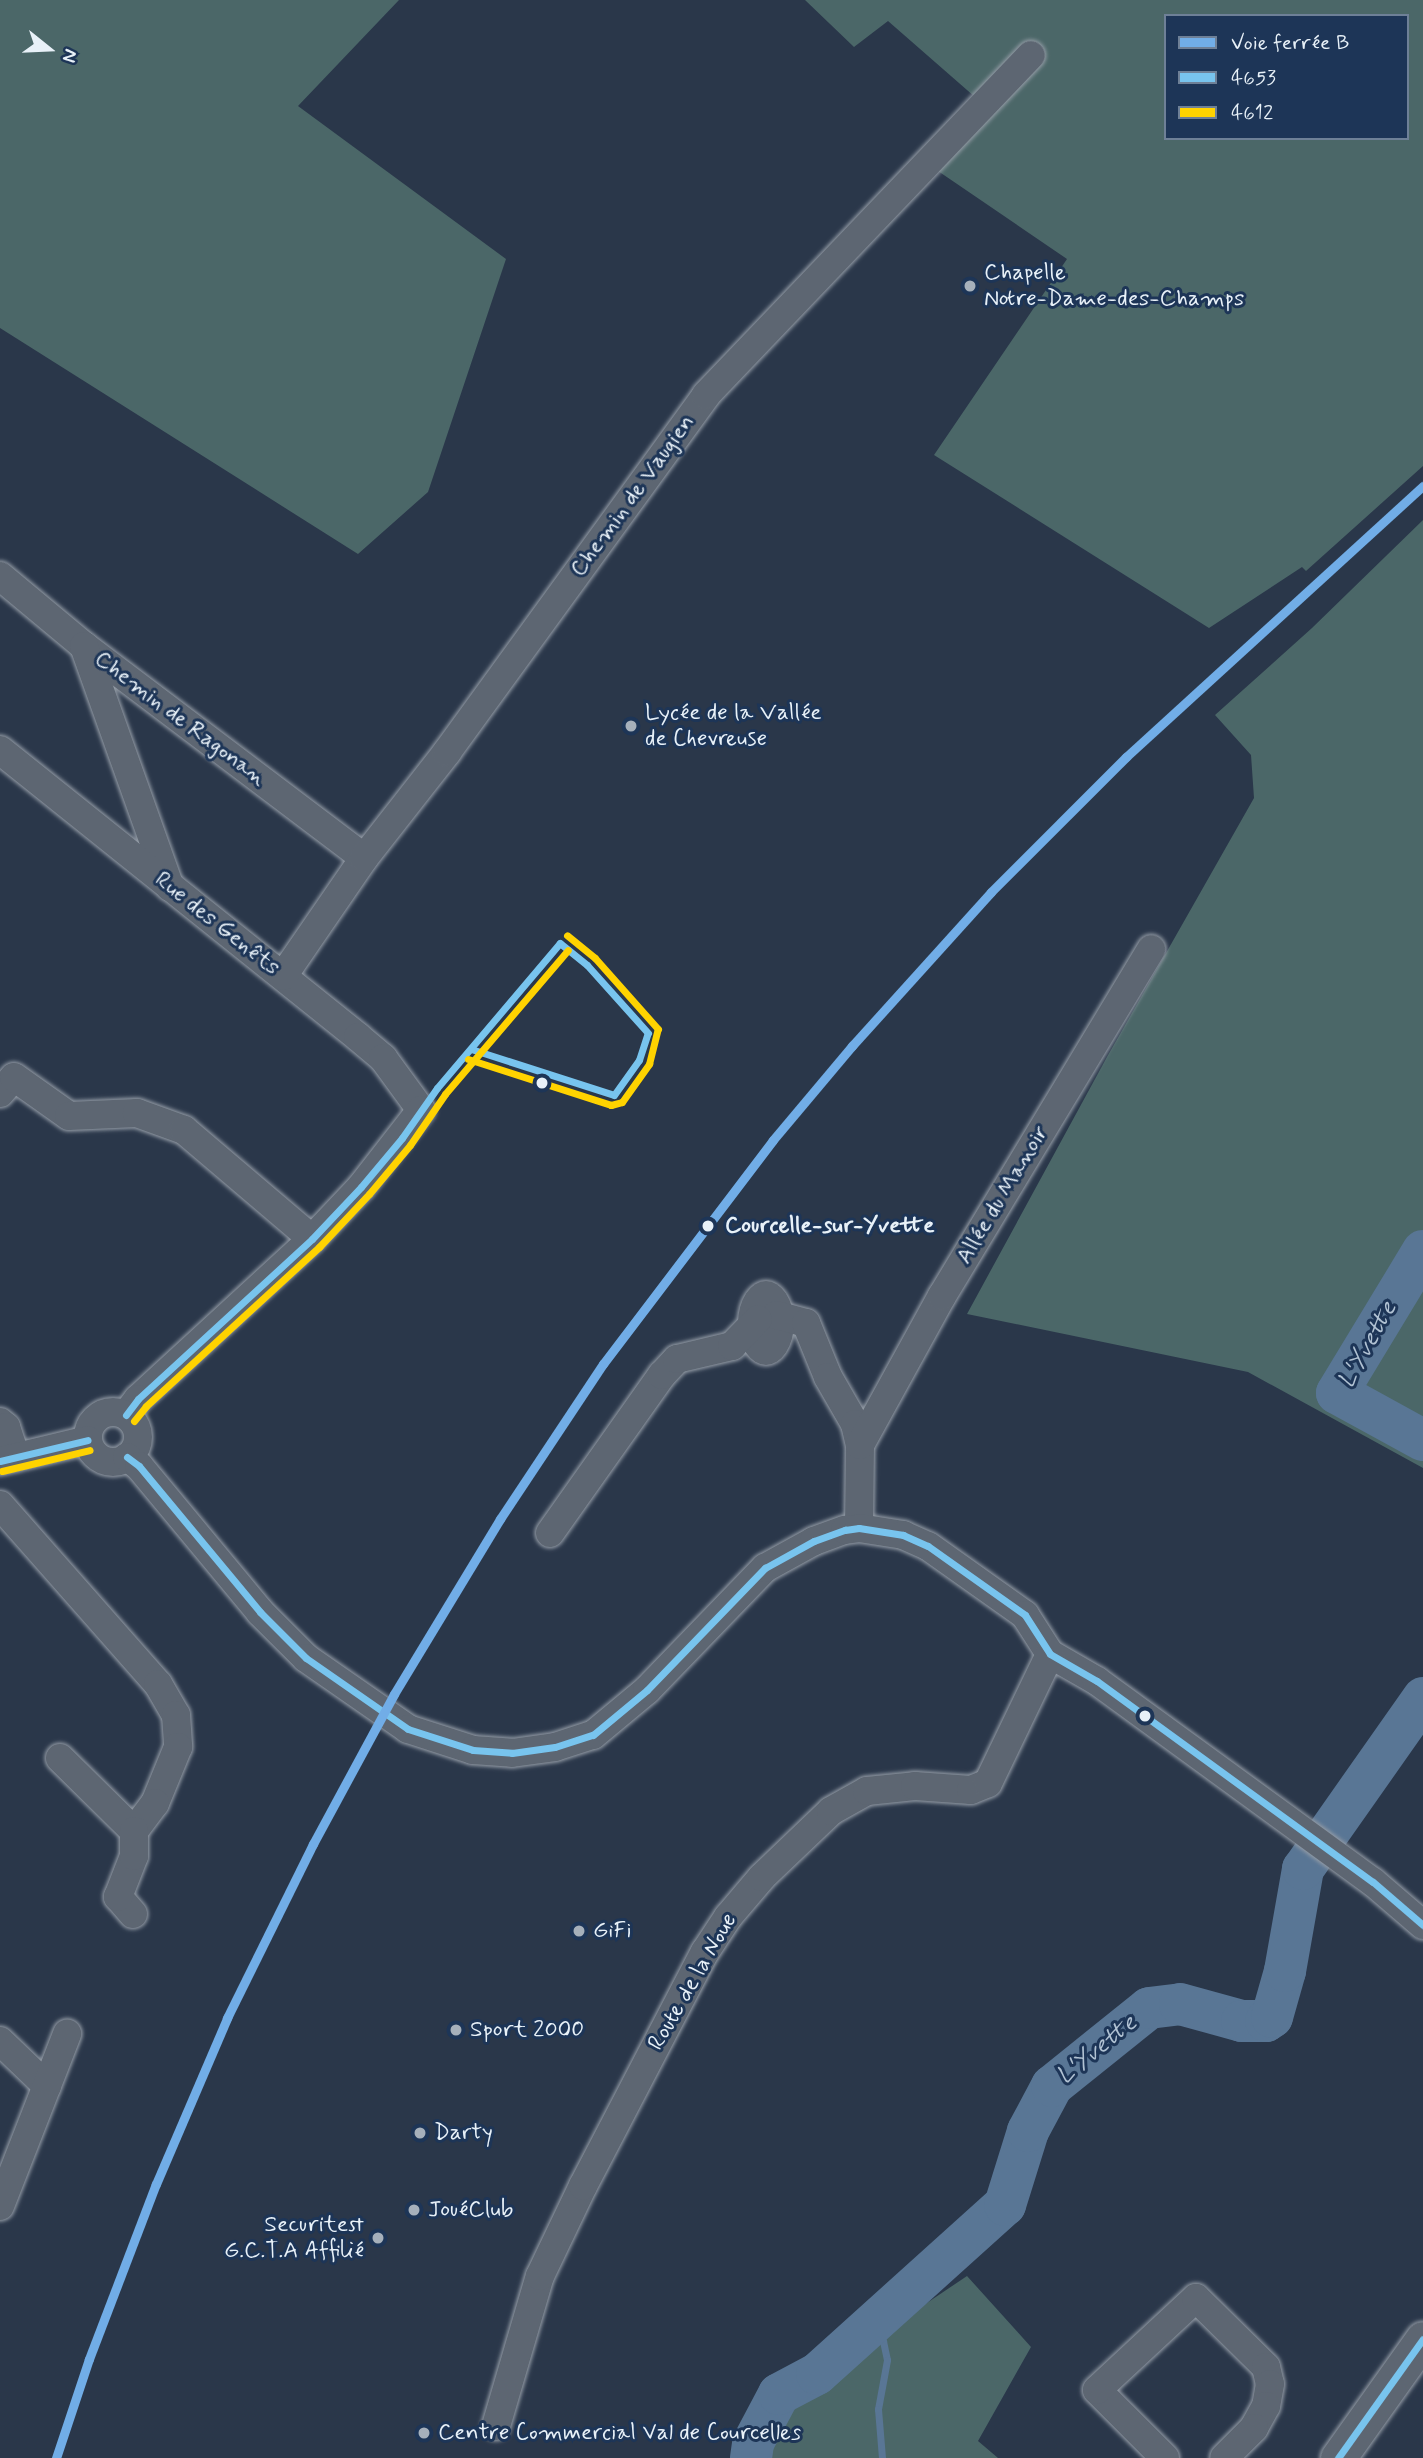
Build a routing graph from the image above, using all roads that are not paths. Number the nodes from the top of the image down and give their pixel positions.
1 (1031, 55) dead end
2 (0, 576) edge
3 (84, 646) junction
4 (0, 750) edge
5 (364, 858) junction
6 (170, 887) junction
7 (1151, 949) dead end
8 (283, 976) junction
9 (5, 1078) edge
10 (312, 1239) junction
11 (126, 1415) junction
12 (0, 1422) edge
13 (88, 1440) junction
14 (860, 1445) junction
15 (127, 1457) junction
16 (8, 1459) edge
17 (0, 1505) edge
18 (859, 1528) junction
19 (550, 1533) dead end
20 (1050, 1654) junction
21 (60, 1758) dead end
22 (134, 1831) junction
23 (133, 1914) dead end
24 (1423, 1925) edge
25 (67, 2034) dead end
26 (0, 2041) edge
27 (47, 2086) junction
28 (0, 2206) edge
29 (1423, 2339) edge
30 (496, 2426) dead end
31 (1165, 2458) edge
32 (1224, 2458) edge
33 (1338, 2458) edge

1 - 5 street, Chemin de Vaugien
2 - 3 street, Chemin de Ragonan
3 - 5 street, Chemin de Ragonan
3 - 6 street
4 - 6 street, Rue des Genêts
5 - 8 street, Chemin de Vaugien
6 - 8 street, Rue des Genêts
7 - 14 street, Allée du Manoir
8 - 10 street, Rue des Genêts
9 - 10 street
10 - 11 street
11 - 13 street
11 - 15 street
12 - 16 street
13 - 15 street
13 - 16 street
14 - 18 street
14 - 19 street
15 - 18 street
17 - 22 street
18 - 20 street
20 - 24 street
20 - 30 street, Route de la Noue
21 - 22 street
22 - 23 street
25 - 27 street
26 - 27 street
27 - 28 street
29 - 33 main road
31 - 32 street

